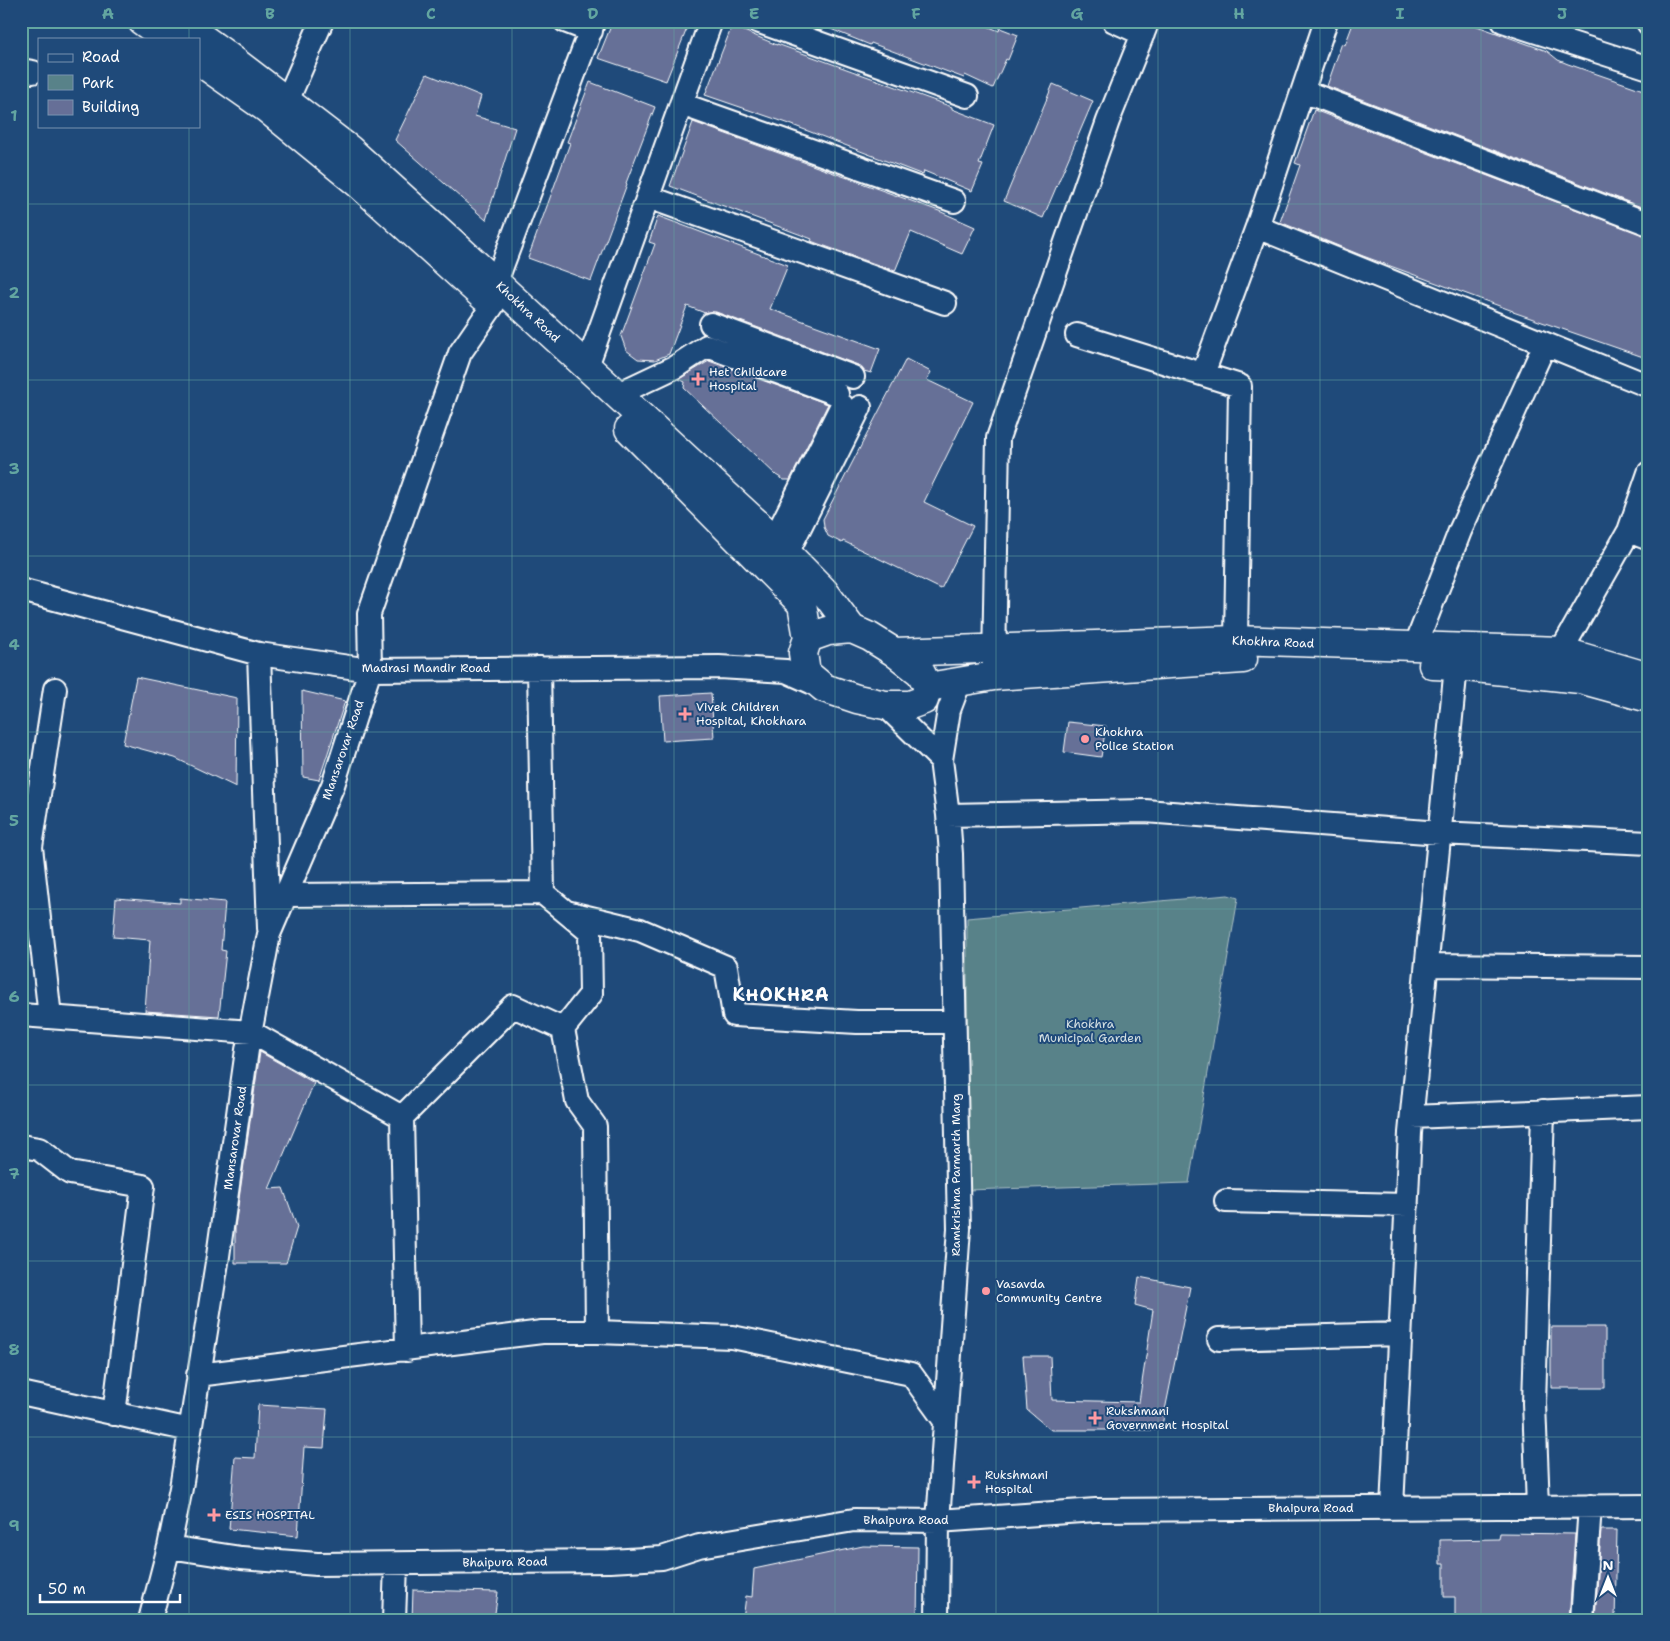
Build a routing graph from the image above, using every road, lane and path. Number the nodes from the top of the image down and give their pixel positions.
1 (142, 21) edge
2 (179, 21) edge
3 (322, 21) edge
4 (565, 21) edge
5 (711, 21) edge
6 (757, 21) edge
7 (1114, 21) edge
8 (1326, 21) edge
9 (1504, 21) edge
10 (592, 26) edge
11 (1145, 28) edge
12 (166, 38) edge
13 (200, 62) edge
14 (1649, 68) edge
15 (1303, 92) junction
16 (967, 96) dead end
17 (287, 102) junction
18 (682, 104) junction
19 (648, 197) junction
20 (954, 201) dead end
21 (1649, 224) edge
22 (1257, 227) junction
23 (494, 294) junction
24 (946, 303) dead end
25 (711, 324) dead end
26 (1077, 335) dead end
27 (1545, 344) junction
28 (587, 366) junction
29 (1202, 374) junction
30 (1649, 386) edge
31 (618, 394) junction
32 (846, 402) junction
33 (1649, 473) edge
34 (1639, 536) edge
35 (781, 547) junction
36 (21, 590) edge
37 (852, 629) junction
38 (1236, 640) junction
39 (806, 646) junction
40 (1415, 646) junction
41 (993, 648) junction
42 (894, 652) junction
43 (259, 654) junction
44 (1559, 664) junction
45 (1456, 666) junction
46 (720, 667) junction
47 (539, 668) junction
48 (370, 670) junction
49 (994, 676) junction
50 (1649, 677) edge
51 (960, 681) junction
52 (928, 687) junction
53 (54, 688) dead end
54 (824, 688) junction
55 (1649, 698) edge
56 (885, 705) junction
57 (941, 760) junction
58 (948, 815) junction
59 (1440, 833) junction
60 (1649, 843) edge
61 (543, 894) junction
62 (286, 895) junction
63 (566, 912) junction
64 (269, 934) junction
65 (1427, 965) junction
66 (1649, 967) edge
67 (21, 1015) edge
68 (50, 1017) junction
69 (954, 1022) junction
70 (563, 1029) junction
71 (251, 1032) junction
72 (1649, 1107) edge
73 (1543, 1111) junction
74 (402, 1117) junction
75 (1412, 1117) junction
76 (21, 1146) edge
77 (1226, 1201) dead end
78 (1407, 1205) junction
79 (597, 1332) junction
80 (1400, 1334) junction
81 (1219, 1339) dead end
82 (407, 1350) junction
83 (198, 1375) junction
84 (21, 1393) edge
85 (114, 1414) junction
86 (945, 1421) junction
87 (190, 1430) junction
88 (1590, 1506) junction
89 (1649, 1506) edge
90 (1538, 1507) junction
91 (1392, 1508) junction
92 (938, 1521) junction
93 (169, 1547) junction
94 (396, 1564) junction
95 (150, 1620) edge
96 (394, 1620) edge
97 (937, 1620) edge
98 (1582, 1620) edge

1 - 12 main road
2 - 17 main road, Khokhra Road
3 - 17 street
4 - 10 street
5 - 18 street
6 - 16 street
7 - 11 street
8 - 15 street
9 - 14 street
10 - 23 street, Mansarovar Road
11 - 41 street
13 - 23 main road, Khokhra Road
15 - 21 street
15 - 22 street
17 - 23 main road, Khokhra Road
18 - 19 street
18 - 20 street
19 - 24 street
19 - 28 street
22 - 27 street
22 - 29 street
23 - 28 main road, Khokhra Road
23 - 39 main road, Khokhra Road
23 - 48 street, Mansarovar Road
25 - 32 street
26 - 29 street
27 - 30 street
27 - 40 street
28 - 31 main road, Khokhra Road
29 - 38 street
31 - 32 street
31 - 35 main road, Khokhra Road
32 - 35 street
33 - 34 street
34 - 44 street
35 - 37 main road, Khokhra Road
36 - 43 street, Madrasi Mandir Road
37 - 39 main road
37 - 42 main road
38 - 40 main road, Khokhra Road
38 - 41 main road, Khokhra Road
39 - 46 street
39 - 54 main road, Khokhra Road
40 - 44 main road, Khokhra Road
41 - 42 main road, Khokhra Road
41 - 49 street
42 - 52 main road
43 - 48 street, Madrasi Mandir Road
43 - 64 street
44 - 45 main road, Khokhra Road
44 - 50 main road, Khokhra Road
44 - 55 main road, Khokhra Road
45 - 49 main road, Khokhra Road
45 - 59 street
46 - 47 street, Madrasi Mandir Road
46 - 54 street
47 - 48 street, Madrasi Mandir Road
47 - 61 street
48 - 62 street, Mansarovar Road
49 - 51 main road, Khokhra Road
51 - 52 main road, Khokhra Road
51 - 57 street, Ramkrishna Parmarth Marg
52 - 56 main road
53 - 68 street
54 - 56 main road
56 - 57 street
57 - 58 street, Ramkrishna Parmarth Marg
58 - 59 street
58 - 69 street, Ramkrishna Parmarth Marg
59 - 60 street
59 - 65 street
61 - 62 street
61 - 63 street
62 - 64 street, Mansarovar Road
63 - 69 street
63 - 70 street
64 - 71 street, Mansarovar Road
65 - 66 street
65 - 75 street
67 - 68 street
68 - 71 street
69 - 86 street, Ramkrishna Parmarth Marg
70 - 74 street
70 - 79 street
71 - 74 street
71 - 83 street, Mansarovar Road
72 - 73 street
73 - 75 street
73 - 90 street
74 - 82 street
75 - 78 street
76 - 85 street
77 - 78 street
78 - 80 street
79 - 82 street
79 - 86 street
80 - 81 street
80 - 91 street
82 - 83 street
83 - 87 street, Mansarovar Road
84 - 85 street
85 - 87 street
86 - 92 street, Ramkrishna Parmarth Marg
87 - 93 street, Mansarovar Road
88 - 89 street, Bhaipura Road
88 - 90 street, Bhaipura Road
88 - 98 street
90 - 91 street, Bhaipura Road
91 - 92 street, Bhaipura Road
92 - 94 street, Bhaipura Road
92 - 97 street, Ramkrishna Parmarth Marg
93 - 94 street, Bhaipura Road
93 - 95 street, Mansarovar Road
94 - 96 street

